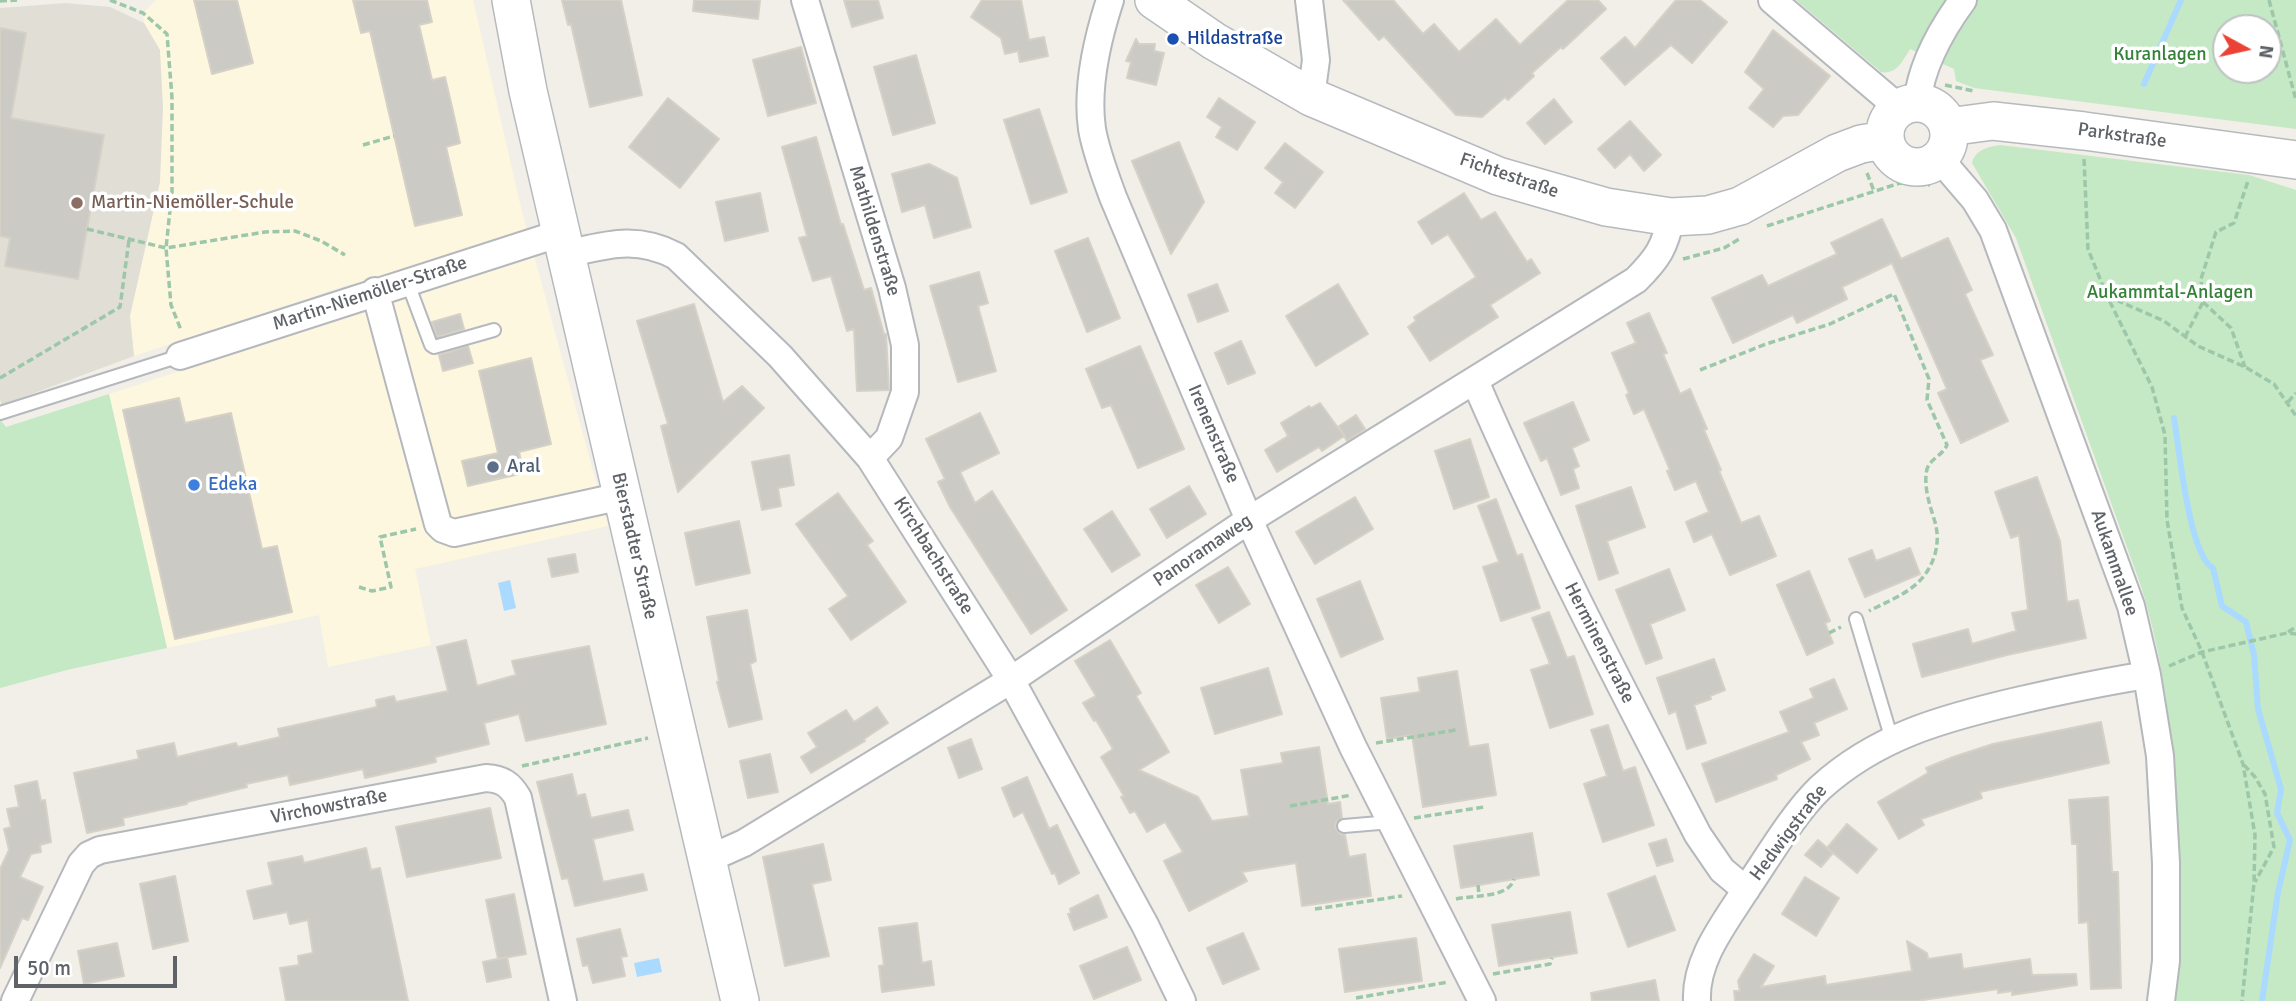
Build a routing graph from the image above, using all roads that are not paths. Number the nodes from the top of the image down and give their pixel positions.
1 (501, 0) edge
2 (511, 0) edge
3 (804, 0) edge
4 (1110, 0) edge
5 (1154, 0) edge
6 (1309, 0) edge
7 (1772, 0) edge
8 (1963, 0) edge
9 (528, 92) junction
10 (1311, 97) junction
11 (1900, 119) junction
12 (1937, 156) junction
13 (2296, 160) edge
14 (1671, 217) junction
15 (564, 244) junction
16 (407, 281) junction
17 (375, 291) junction
18 (494, 330) dead end
19 (186, 354) joint
20 (1475, 381) junction
21 (0, 413) edge
22 (870, 458) junction
23 (622, 496) junction
24 (1249, 520) junction
25 (1856, 619) road end
26 (2147, 675) junction
27 (1011, 680) junction
28 (1892, 740) junction
29 (1391, 822) junction
30 (1344, 826) dead end
31 (706, 860) junction
32 (1746, 890) junction
33 (15, 1001) edge
34 (563, 1001) edge
35 (740, 1001) edge
36 (1182, 1001) edge
37 (1482, 1001) edge
38 (1697, 1001) edge
39 (2161, 1001) edge

1 - 9 street, Bierstadter Straße
2 - 9 street, Bierstadter Straße
3 - 22 street, Mathildenstraße
4 - 24 street, Irenenstraße
5 - 10 street, Fichtestraße
6 - 10 street
7 - 11 street
8 - 11 street
9 - 15 street, Bierstadter Straße
10 - 14 street, Fichtestraße
11 - 12 street, Parkstraße
11 - 12 street
11 - 14 street, Fichtestraße
12 - 13 street, Parkstraße
12 - 26 street, Aukammallee
14 - 20 street, Panoramaweg
15 - 16 street, Martin-Niemöller-Straße
15 - 22 street, Kirchbachstraße
15 - 23 street, Bierstadter Straße
16 - 17 street, Martin-Niemöller-Straße
16 - 18 lane
17 - 19 street, Martin-Niemöller-Straße
17 - 23 street
19 - 21 lane
20 - 24 street, Panoramaweg
20 - 32 street, Herminenstraße
22 - 27 street, Kirchbachstraße
23 - 31 street, Bierstadter Straße
24 - 27 street, Panoramaweg
24 - 29 street, Irenenstraße
25 - 28 lane
26 - 28 street, Hedwigstraße
26 - 39 street, Aukammallee
27 - 31 street, Panoramaweg
27 - 36 street, Kirchbachstraße
28 - 32 street, Hedwigstraße
29 - 30 lane
29 - 37 street, Irenenstraße
31 - 35 street, Bierstadter Straße
32 - 38 street, Hedwigstraße
33 - 34 street, Virchowstraße

